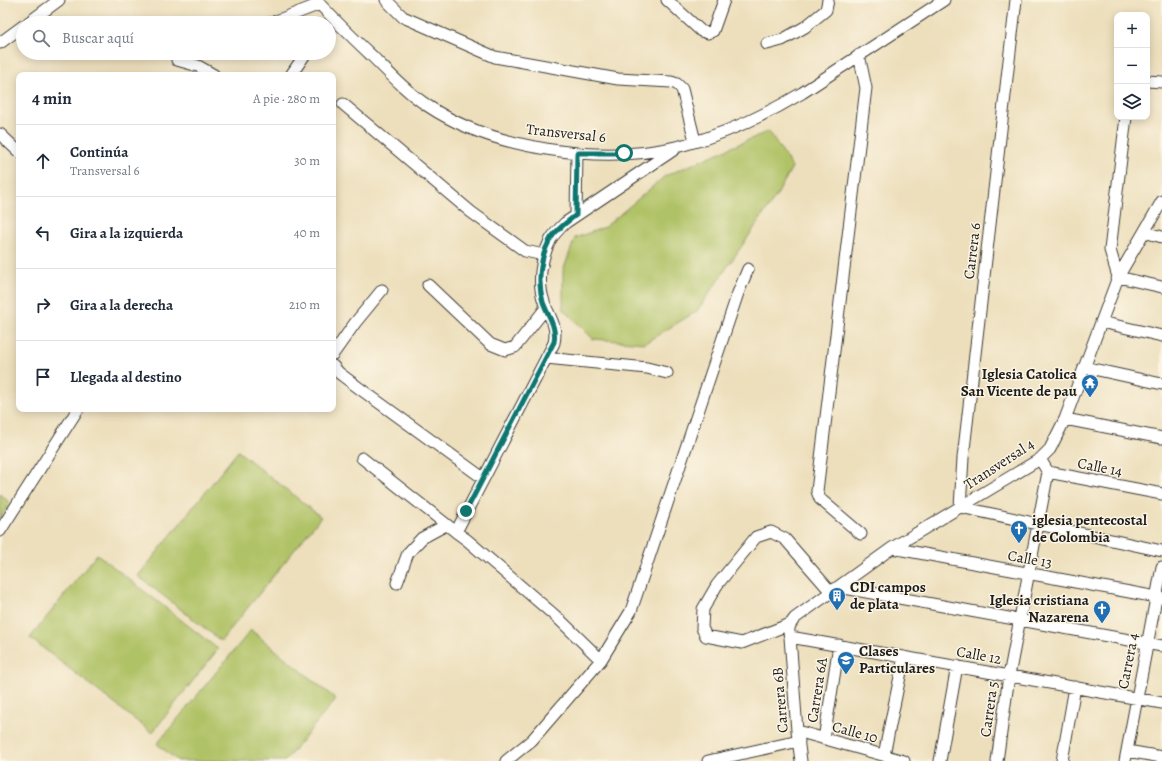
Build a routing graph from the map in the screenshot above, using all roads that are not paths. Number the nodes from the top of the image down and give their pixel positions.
1 (59, 0) edge
2 (386, 0) edge
3 (667, 0) edge
4 (724, 0) edge
5 (828, 0) edge
6 (944, 0) edge
7 (1016, 0) edge
8 (318, 2) edge
9 (37, 16) edge
10 (287, 16) edge
11 (325, 16) edge
12 (336, 27) edge
13 (16, 31) edge
14 (0, 43) edge
15 (767, 44) dead end
16 (859, 55) junction
17 (177, 60) dead end
18 (301, 60) edge
19 (209, 72) edge
20 (293, 72) edge
21 (1150, 82) edge
22 (1162, 82) edge
23 (343, 104) dead end
24 (1126, 120) edge
25 (0, 134) edge
26 (695, 141) junction
27 (678, 146) junction
28 (16, 149) edge
29 (577, 153) junction
30 (1162, 201) edge
31 (576, 215) junction
32 (1144, 232) junction
33 (1162, 237) edge
34 (544, 255) junction
35 (748, 269) dead end
36 (1118, 277) junction
37 (428, 285) dead end
38 (1162, 287) edge
39 (382, 290) dead end
40 (546, 308) junction
41 (1101, 322) junction
42 (1162, 336) edge
43 (336, 350) edge
44 (546, 358) junction
45 (1084, 367) junction
46 (336, 370) edge
47 (666, 373) dead end
48 (1162, 384) edge
49 (76, 412) edge
50 (1065, 419) junction
51 (1162, 438) edge
52 (362, 458) dead end
53 (1040, 459) junction
54 (1048, 472) junction
55 (483, 478) junction
56 (1162, 494) edge
57 (960, 507) junction
58 (1038, 524) junction
59 (446, 525) junction
60 (0, 531) edge
61 (456, 532) junction
62 (861, 534) dead end
63 (892, 548) junction
64 (1162, 550) edge
65 (1162, 566) edge
66 (1028, 574) junction
67 (397, 583) dead end
68 (835, 590) junction
69 (1159, 597) edge
70 (1019, 620) junction
71 (790, 624) junction
72 (790, 637) junction
73 (1147, 643) junction
74 (840, 645) junction
75 (1162, 646) edge
76 (904, 657) junction
77 (601, 660) junction
78 (957, 666) junction
79 (1009, 676) junction
80 (1075, 687) junction
81 (1137, 698) junction
82 (1162, 703) edge
83 (798, 736) junction
84 (824, 739) junction
85 (884, 755) junction
86 (1126, 756) edge
87 (1162, 757) edge
88 (506, 761) edge
89 (708, 761) edge
90 (801, 761) edge
91 (904, 761) edge
92 (940, 761) edge
93 (996, 761) edge
94 (1062, 761) edge

1 - 9 street
2 - 26 street
3 - 4 street
5 - 15 street
6 - 16 street, Transversal 6
7 - 57 street, Carrera 6
8 - 10 street
8 - 11 street, Transversal 6
12 - 29 street, Transversal 6
13 - 14 street
16 - 26 street, Transversal 6
16 - 62 street
17 - 19 street
18 - 20 street
21 - 22 street
23 - 34 street
24 - 36 street
25 - 28 street
26 - 27 street, Transversal 6
27 - 29 street, Transversal 6
27 - 31 street
29 - 31 street
30 - 32 street, Transversal 4
31 - 34 street
32 - 33 street
32 - 36 street, Transversal 4
34 - 40 street
35 - 77 street
36 - 38 street
36 - 41 street, Transversal 4
37 - 40 street
39 - 43 street
40 - 44 street
41 - 42 street
41 - 45 street, Transversal 4
44 - 47 street
44 - 55 street
45 - 48 street
45 - 50 street, Transversal 4
46 - 55 street
49 - 60 street
50 - 51 street
50 - 53 street, Transversal 4
52 - 59 street
53 - 54 street
53 - 57 street, Transversal 4
54 - 56 street, Calle 14
54 - 58 street, Carrera 5
55 - 61 street
57 - 58 street
57 - 63 street, Transversal 4
58 - 64 street
58 - 66 street, Carrera 5
59 - 61 street
59 - 67 street
61 - 77 street
63 - 66 street, Calle 13
63 - 68 street, Transversal 4
65 - 69 street, Carrera 4
66 - 69 street, Calle 13
66 - 70 street, Carrera 5
68 - 70 street
68 - 71 street, Transversal 4
68 - 71 street, Transversal 4
69 - 73 street, Carrera 4
70 - 73 street
70 - 79 street, Carrera 5
71 - 72 street
72 - 74 street, Calle 12
72 - 83 street, Carrera 6B
73 - 75 street
73 - 81 street, Carrera 4
74 - 76 street, Calle 12
74 - 84 street, Carrera 6A
76 - 78 street, Calle 12
76 - 85 street
77 - 88 street
78 - 79 street, Calle 12
78 - 92 street
79 - 80 street, Calle 12
79 - 93 street, Carrera 5
80 - 81 street, Calle 12
80 - 94 street
81 - 82 street, Calle 12
81 - 86 street, Carrera 4
83 - 84 street, Calle 10
83 - 89 street
83 - 90 street, Carrera 6B
84 - 85 street, Calle 10
85 - 91 street, Calle 10
86 - 87 street

